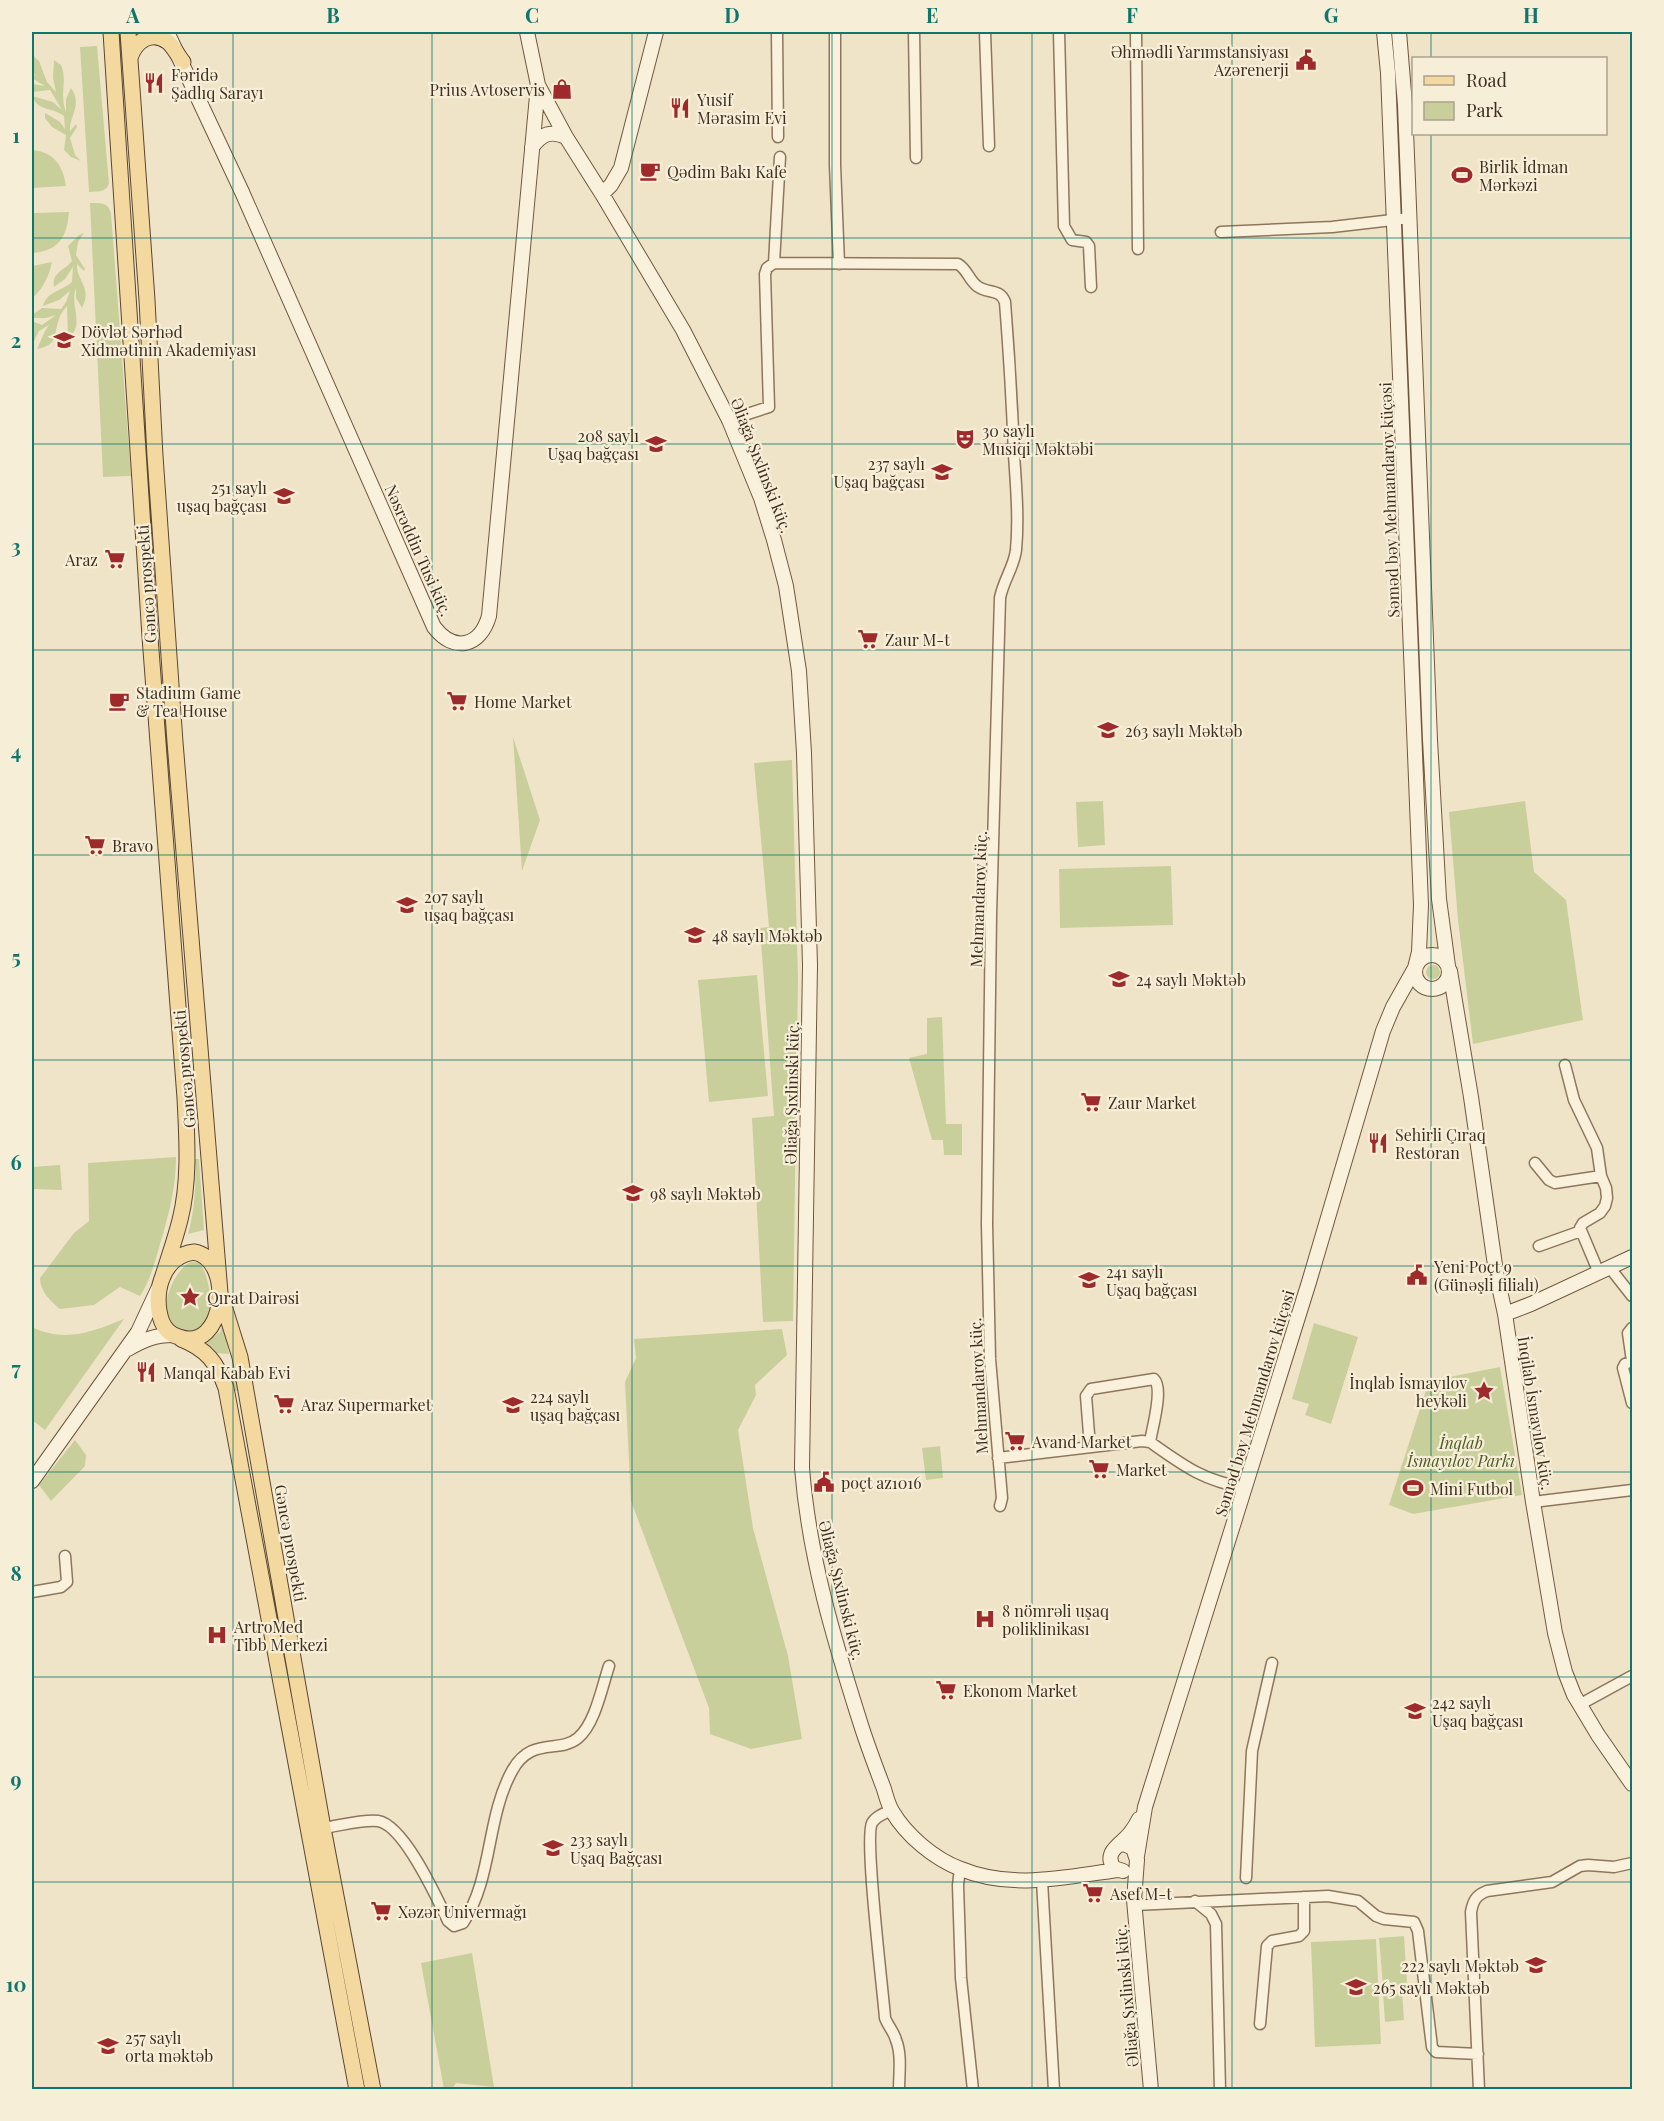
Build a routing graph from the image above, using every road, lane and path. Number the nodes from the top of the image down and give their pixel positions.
1 (111, 32) edge
2 (128, 32) edge
3 (168, 32) edge
4 (527, 32) edge
5 (656, 32) edge
6 (777, 32) edge
7 (835, 32) edge
8 (914, 32) edge
9 (985, 32) edge
10 (1059, 32) edge
11 (1136, 32) edge
12 (1384, 32) edge
13 (1399, 32) edge
14 (129, 61) junction
15 (183, 62) junction
16 (538, 85) junction
17 (566, 137) junction
18 (778, 137) dead end
19 (989, 146) dead end
20 (532, 147) junction
21 (780, 157) dead end
22 (916, 158) dead end
23 (602, 194) junction
24 (1410, 218) junction
25 (1394, 220) junction
26 (1221, 232) dead end
27 (1138, 249) dead end
28 (774, 263) junction
29 (839, 264) junction
30 (1091, 287) dead end
31 (729, 420) junction
32 (1415, 968) junction
33 (1449, 969) junction
34 (1431, 989) junction
35 (1393, 1007) junction
36 (1460, 1028) junction
37 (1564, 1065) dead end
38 (1535, 1163) dead end
39 (1600, 1176) junction
40 (1581, 1232) junction
41 (1539, 1246) dead end
42 (1632, 1257) edge
43 (1604, 1270) junction
44 (160, 1283) junction
45 (220, 1293) junction
46 (1632, 1296) edge
47 (1504, 1314) junction
48 (1632, 1328) edge
49 (177, 1337) junction
50 (124, 1352) junction
51 (1632, 1403) edge
52 (1150, 1442) junction
53 (1090, 1447) junction
54 (998, 1458) junction
55 (32, 1481) edge
56 (1245, 1488) junction
57 (1632, 1490) edge
58 (1533, 1502) junction
59 (1000, 1506) dead end
60 (65, 1556) dead end
61 (32, 1592) edge
62 (1272, 1663) dead end
63 (609, 1666) dead end
64 (1632, 1677) edge
65 (1579, 1705) junction
66 (1632, 1784) edge
67 (1145, 1807) junction
68 (892, 1810) junction
69 (323, 1828) junction
70 (1116, 1847) junction
71 (1137, 1858) junction
72 (1632, 1863) edge
73 (960, 1869) junction
74 (1119, 1870) junction
75 (1081, 1875) junction
76 (1246, 1878) dead end
77 (1042, 1881) junction
78 (1304, 1897) junction
79 (1195, 1901) junction
80 (1135, 1903) junction
81 (1260, 2024) dead end
82 (1478, 2054) junction
83 (357, 2090) edge
84 (374, 2090) edge
85 (899, 2090) edge
86 (973, 2090) edge
87 (1054, 2090) edge
88 (1151, 2090) edge
89 (1220, 2090) edge
90 (1479, 2090) edge

1 - 44 main road, Gəncə prospekti
2 - 14 main road, Gəncə prospekti
3 - 15 main road, Nəsrəddin Tusi küç.
4 - 16 main road
5 - 23 main road
6 - 18 street
7 - 29 street
8 - 22 street
9 - 19 street
10 - 30 street
11 - 27 street
12 - 25 main road, Səməd bəy Mehmandarov küçəsi
13 - 24 main road, Səməd bəy Mehmandarov küçəsi
14 - 15 main road
14 - 45 main road, Gəncə prospekti
15 - 20 main road, Nəsrəddin Tusi küç.
16 - 17 main road, Əliağa Şıxlinski küç.
16 - 20 main road, Nəsrəddin Tusi küç.
17 - 20 main road
17 - 23 main road, Əliağa Şıxlinski küç.
21 - 28 street
23 - 31 main road, Əliağa Şıxlinski küç.
24 - 25 street
24 - 33 main road, Səməd bəy Mehmandarov küçəsi
25 - 26 street
25 - 32 main road, Səməd bəy Mehmandarov küçəsi
28 - 29 street
28 - 31 street
29 - 54 street, Mehmandarov küç.
31 - 68 main road, Əliağa Şıxlinski küç.
32 - 33 main road
32 - 34 main road
32 - 35 main road, Səməd bəy Mehmandarov küçəsi
33 - 34 main road
33 - 36 main road, Səməd bəy Mehmandarov küçəsi
34 - 35 main road
34 - 36 main road
35 - 56 main road, Səməd bəy Mehmandarov küçəsi
36 - 47 main road, İnqilab İsmayılov küç.
37 - 39 street
38 - 39 street
39 - 40 street
40 - 41 street
40 - 43 street
42 - 43 main road
43 - 46 street
43 - 47 main road
44 - 45 main road
44 - 49 main road
44 - 50 main road
45 - 49 main road
45 - 69 main road, Gəncə prospekti
47 - 58 main road, İnqilab İsmayılov küç.
48 - 51 street
49 - 50 main road
49 - 83 main road
50 - 55 main road
52 - 53 street
52 - 53 street
52 - 56 street
53 - 54 street
54 - 59 street, Mehmandarov küç.
56 - 67 main road, Səməd bəy Mehmandarov küçəsi
57 - 58 street
58 - 65 main road, İnqilab İsmayılov küç.
60 - 61 street
62 - 76 street
63 - 69 street
64 - 65 street
65 - 66 main road, İnqilab İsmayılov küç.
67 - 70 main road
67 - 71 main road
68 - 73 main road, Əliağa Şıxlinski küç.
68 - 85 street
69 - 84 main road, Gəncə prospekti
70 - 71 main road
70 - 74 main road
70 - 75 main road
71 - 74 main road
71 - 80 main road
72 - 82 street
73 - 77 main road, Əliağa Şıxlinski küç.
73 - 86 street
74 - 75 main road, Əliağa Şıxlinski küç.
74 - 80 main road
75 - 77 main road, Əliağa Şıxlinski küç.
77 - 87 street
78 - 79 street
78 - 81 street
78 - 82 street
79 - 80 street
79 - 89 street
80 - 88 main road, Əliağa Şıxlinski küç.
82 - 90 street

